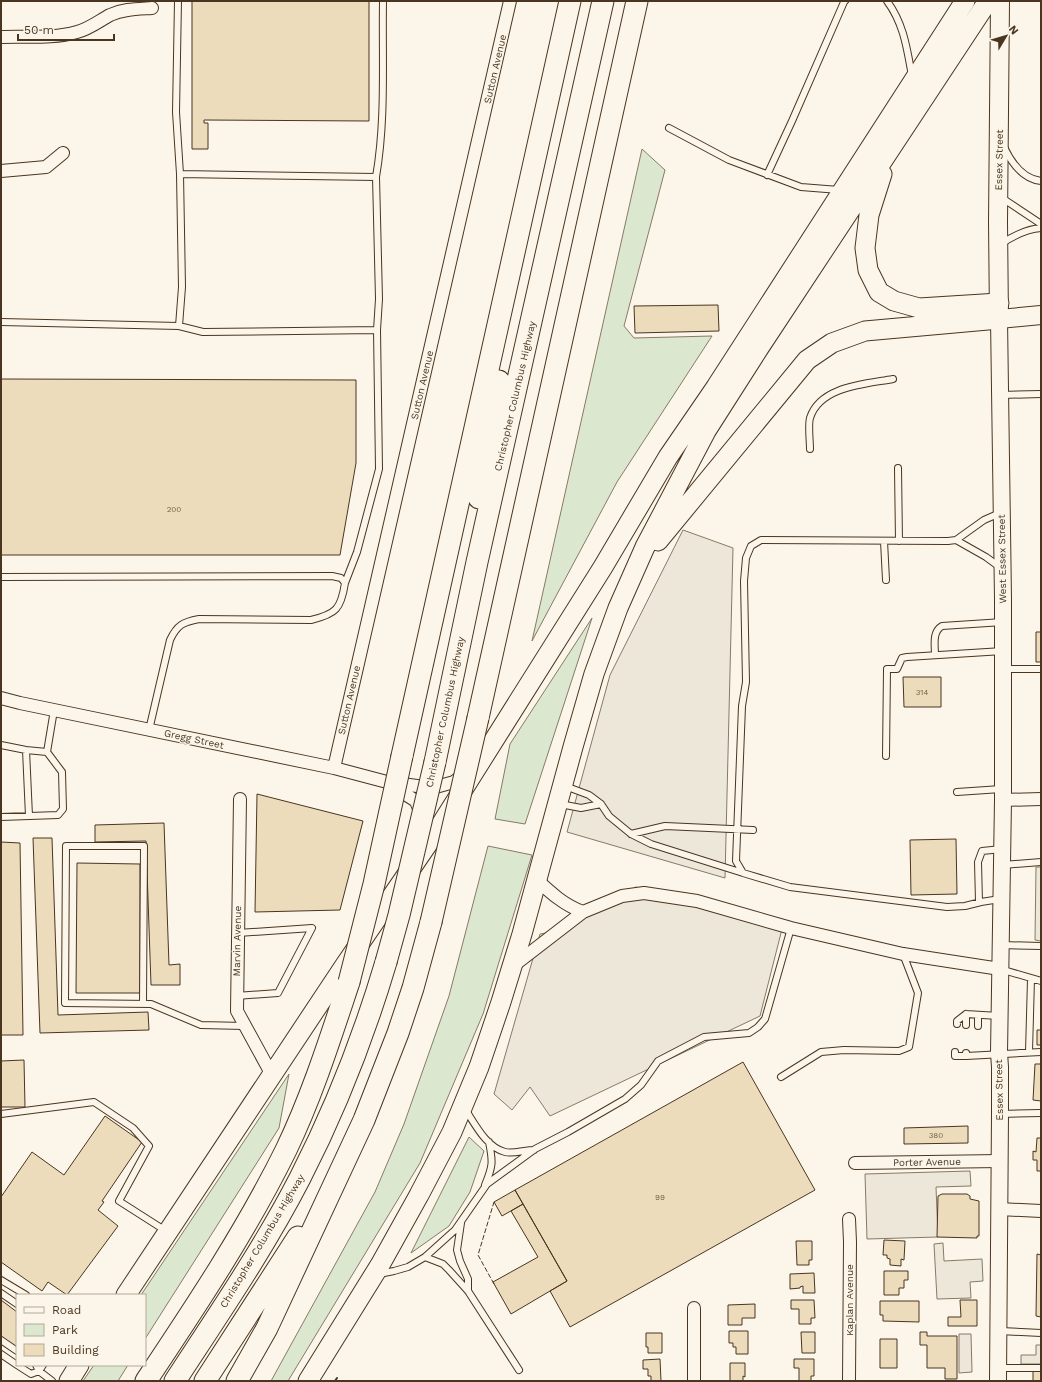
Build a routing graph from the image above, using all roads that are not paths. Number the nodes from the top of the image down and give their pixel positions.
1 (178, 1) edge
2 (383, 1) edge
3 (510, 1) edge
4 (570, 1) edge
5 (604, 1) edge
6 (637, 1) edge
7 (843, 1) edge
8 (887, 1) edge
9 (965, 1) edge
10 (988, 1) edge
11 (1000, 1) edge
12 (152, 8) dead end
13 (1, 37) edge
14 (912, 81) junction
15 (668, 128) dead end
16 (999, 134) junction
17 (889, 152) junction
18 (63, 153) dead end
19 (1, 171) edge
20 (180, 174) junction
21 (767, 175) junction
22 (376, 177) junction
23 (1041, 181) edge
24 (842, 190) junction
25 (999, 192) junction
26 (1041, 224) edge
27 (1041, 228) edge
28 (520, 231) junction
29 (998, 246) junction
30 (999, 311) junction
31 (1041, 315) edge
32 (1, 322) edge
33 (179, 326) junction
34 (376, 330) junction
35 (893, 379) dead end
36 (1041, 394) edge
37 (1001, 395) junction
38 (810, 450) dead end
39 (898, 468) dead end
40 (1002, 512) junction
41 (956, 540) junction
42 (884, 541) junction
43 (899, 541) junction
44 (478, 562) junction
45 (636, 569) junction
46 (1002, 569) junction
47 (1, 577) edge
48 (886, 580) dead end
49 (345, 583) junction
50 (1003, 622) junction
51 (1003, 651) junction
52 (935, 655) junction
53 (1003, 669) junction
54 (1041, 669) edge
55 (1, 698) edge
56 (54, 710) junction
57 (149, 730) junction
58 (1, 745) edge
59 (26, 750) junction
60 (47, 752) junction
61 (886, 756) dead end
62 (482, 760) junction
63 (334, 768) junction
64 (387, 782) junction
65 (563, 785) junction
66 (957, 792) dead end
67 (1003, 794) junction
68 (240, 799) dead end
69 (1041, 799) edge
70 (558, 803) junction
71 (601, 804) junction
72 (29, 816) junction
73 (1, 817) edge
74 (737, 829) junction
75 (753, 830) dead end
76 (631, 834) junction
77 (427, 846) junction
78 (1002, 857) junction
79 (1041, 862) edge
80 (743, 873) junction
81 (537, 880) junction
82 (1002, 898) junction
83 (979, 902) junction
84 (583, 912) junction
85 (791, 928) junction
86 (237, 933) junction
87 (1001, 945) junction
88 (1041, 946) edge
89 (903, 954) junction
90 (512, 967) junction
91 (1000, 969) junction
92 (1031, 979) junction
93 (1041, 981) edge
94 (236, 996) junction
95 (143, 1004) junction
96 (966, 1014) junction
97 (978, 1015) junction
98 (1000, 1016) junction
99 (957, 1024) dead end
100 (966, 1025) dead end
101 (244, 1026) junction
102 (978, 1026) dead end
103 (955, 1052) dead end
104 (1029, 1052) junction
105 (1041, 1052) edge
106 (999, 1053) junction
107 (272, 1075) junction
108 (781, 1077) dead end
109 (463, 1106) junction
110 (1041, 1113) edge
111 (1, 1114) edge
112 (1000, 1114) junction
113 (489, 1142) junction
114 (535, 1149) junction
115 (346, 1160) junction
116 (1000, 1162) junction
117 (855, 1163) dead end
118 (483, 1190) junction
119 (999, 1209) junction
120 (1041, 1211) edge
121 (849, 1219) dead end
122 (462, 1220) junction
123 (168, 1232) junction
124 (425, 1257) junction
125 (374, 1275) junction
126 (1, 1280) edge
127 (468, 1291) junction
128 (1, 1293) edge
129 (24, 1294) edge
130 (127, 1294) edge
131 (16, 1303) edge
132 (694, 1308) dead end
133 (998, 1331) junction
134 (1041, 1333) edge
135 (1, 1340) edge
136 (16, 1350) edge
137 (1, 1354) edge
138 (16, 1364) edge
139 (19, 1366) edge
140 (36, 1366) edge
141 (42, 1366) edge
142 (78, 1366) edge
143 (1041, 1368) edge
144 (519, 1370) dead end
145 (39, 1371) junction
146 (998, 1375) edge
147 (52, 1381) edge
148 (69, 1381) edge
149 (146, 1381) edge
150 (175, 1381) edge
151 (205, 1381) edge
152 (237, 1381) edge
153 (308, 1381) edge
154 (694, 1381) edge
155 (849, 1381) edge

1 - 20 lane
2 - 22 lane
3 - 63 street, Sutton Avenue
4 - 28 highway
5 - 44 highway, Christopher Columbus Highway
6 - 115 highway, bridge
7 - 21 lane
8 - 14 lane
9 - 14 highway
10 - 17 highway
11 - 16 main road, Essex Street
12 - 13 street
14 - 24 highway
15 - 21 lane
16 - 23 lane
16 - 25 main road, Essex Street
17 - 30 highway
17 - 45 highway
18 - 19 street
20 - 22 lane
20 - 33 lane
21 - 24 lane
22 - 34 lane
24 - 62 highway
25 - 26 lane
25 - 29 main road, Essex Street
27 - 29 lane
28 - 44 highway
28 - 149 highway, bridge
29 - 30 main road, Essex Street
30 - 31 main road
30 - 37 main road, West Essex Street
30 - 45 highway
32 - 33 lane
33 - 34 lane
34 - 49 lane
35 - 38 lane
36 - 37 lane
37 - 40 main road, West Essex Street
39 - 43 lane
40 - 41 lane
40 - 46 main road, West Essex Street
41 - 43 lane
41 - 46 lane
42 - 43 lane
42 - 48 lane
42 - 74 lane
44 - 150 highway, Christopher Columbus Highway, bridge
45 - 65 highway
46 - 50 main road, West Essex Street
47 - 49 lane
49 - 57 lane
50 - 51 main road, West Essex Street
50 - 52 lane
51 - 52 lane
51 - 53 main road, West Essex Street
52 - 61 lane
53 - 54 lane
53 - 67 main road, West Essex Street
55 - 56 street, Gregg Street
56 - 57 street, Gregg Street
56 - 60 lane
57 - 63 street, Gregg Street
58 - 59 lane
59 - 60 lane
59 - 72 lane
60 - 72 lane
62 - 64 street, Gregg Street
62 - 77 highway
63 - 64 street, Gregg Street
64 - 77 street, Gregg Street
65 - 70 highway
65 - 71 lane
66 - 67 lane
67 - 69 street
67 - 78 main road, Essex Street
68 - 86 street, Marvin Avenue
70 - 71 lane
70 - 81 highway
71 - 76 lane
72 - 73 lane
74 - 75 lane
74 - 76 lane
74 - 80 lane
76 - 80 lane
77 - 107 highway
78 - 79 lane
78 - 82 main road, Essex Street
78 - 83 lane
80 - 83 lane
81 - 84 street
81 - 90 highway
82 - 83 lane
82 - 87 main road, Essex Street
84 - 85 street
84 - 90 street
85 - 89 street
85 - 114 lane
86 - 94 street, Marvin Avenue
86 - 94 lane
87 - 88 lane
87 - 91 main road, Essex Street
89 - 91 street
89 - 108 lane
90 - 109 highway
91 - 92 lane
91 - 98 main road, Essex Street
92 - 93 lane
92 - 104 lane
94 - 101 street, Marvin Avenue
95 - 95 lane
95 - 101 lane
96 - 97 lane
96 - 99 lane
96 - 100 lane
97 - 98 lane
97 - 102 lane
98 - 106 main road, Essex Street
101 - 107 street, Marvin Avenue
103 - 106 lane
104 - 105 lane
104 - 106 lane
106 - 112 main road, Essex Street
107 - 123 highway
109 - 113 lane
109 - 125 highway
110 - 112 lane
111 - 123 lane
112 - 116 main road, Essex Street
113 - 114 lane
113 - 118 lane
114 - 118 lane
115 - 151 highway
115 - 152 highway
116 - 117 street, Porter Avenue
116 - 119 main road, Essex Street
118 - 122 lane
119 - 120 street
119 - 133 main road, Essex Street
121 - 155 street, Kaplan Avenue
122 - 124 lane
122 - 127 lane
123 - 130 highway
124 - 125 lane
124 - 127 lane
125 - 153 highway
126 - 129 lane
127 - 144 lane
128 - 131 lane
132 - 154 street
133 - 134 lane
133 - 146 main road, Essex Street
135 - 136 lane
137 - 138 lane
139 - 145 lane
140 - 145 lane
141 - 145 lane
142 - 148 highway
143 - 146 lane
145 - 147 lane

